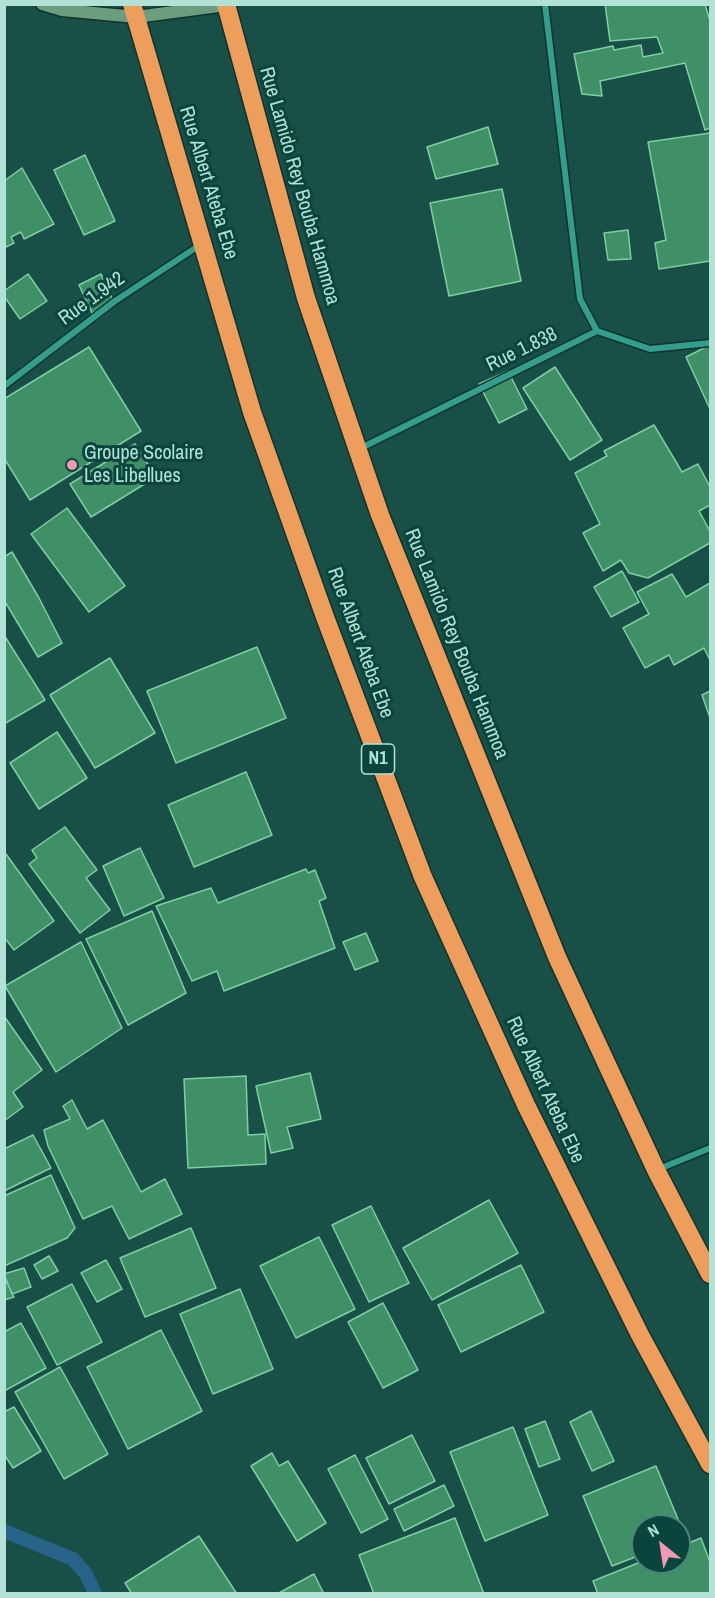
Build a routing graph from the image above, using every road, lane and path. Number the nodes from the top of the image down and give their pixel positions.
1 (42, 4) edge
2 (226, 4) edge
3 (544, 4) edge
4 (134, 11) edge
5 (203, 243) junction
6 (597, 331) junction
7 (711, 343) edge
8 (4, 386) edge
9 (358, 450) junction
10 (711, 1148) edge
11 (656, 1170) junction
12 (711, 1274) edge
13 (711, 1464) edge

1 - 4 street
2 - 4 street
2 - 9 highway, Rue Lamido Rey Bouba Hammoa
3 - 6 street
4 - 5 highway, Rue Albert Ateba Ebe / N1
5 - 8 street, Rue 1.942
5 - 13 highway, Rue Albert Ateba Ebe / N1
6 - 7 street
6 - 9 street, Rue 1.838
9 - 11 highway, Rue Lamido Rey Bouba Hammoa
10 - 11 street
11 - 12 highway, Rue Lamido Rey Bouba Hammoa

